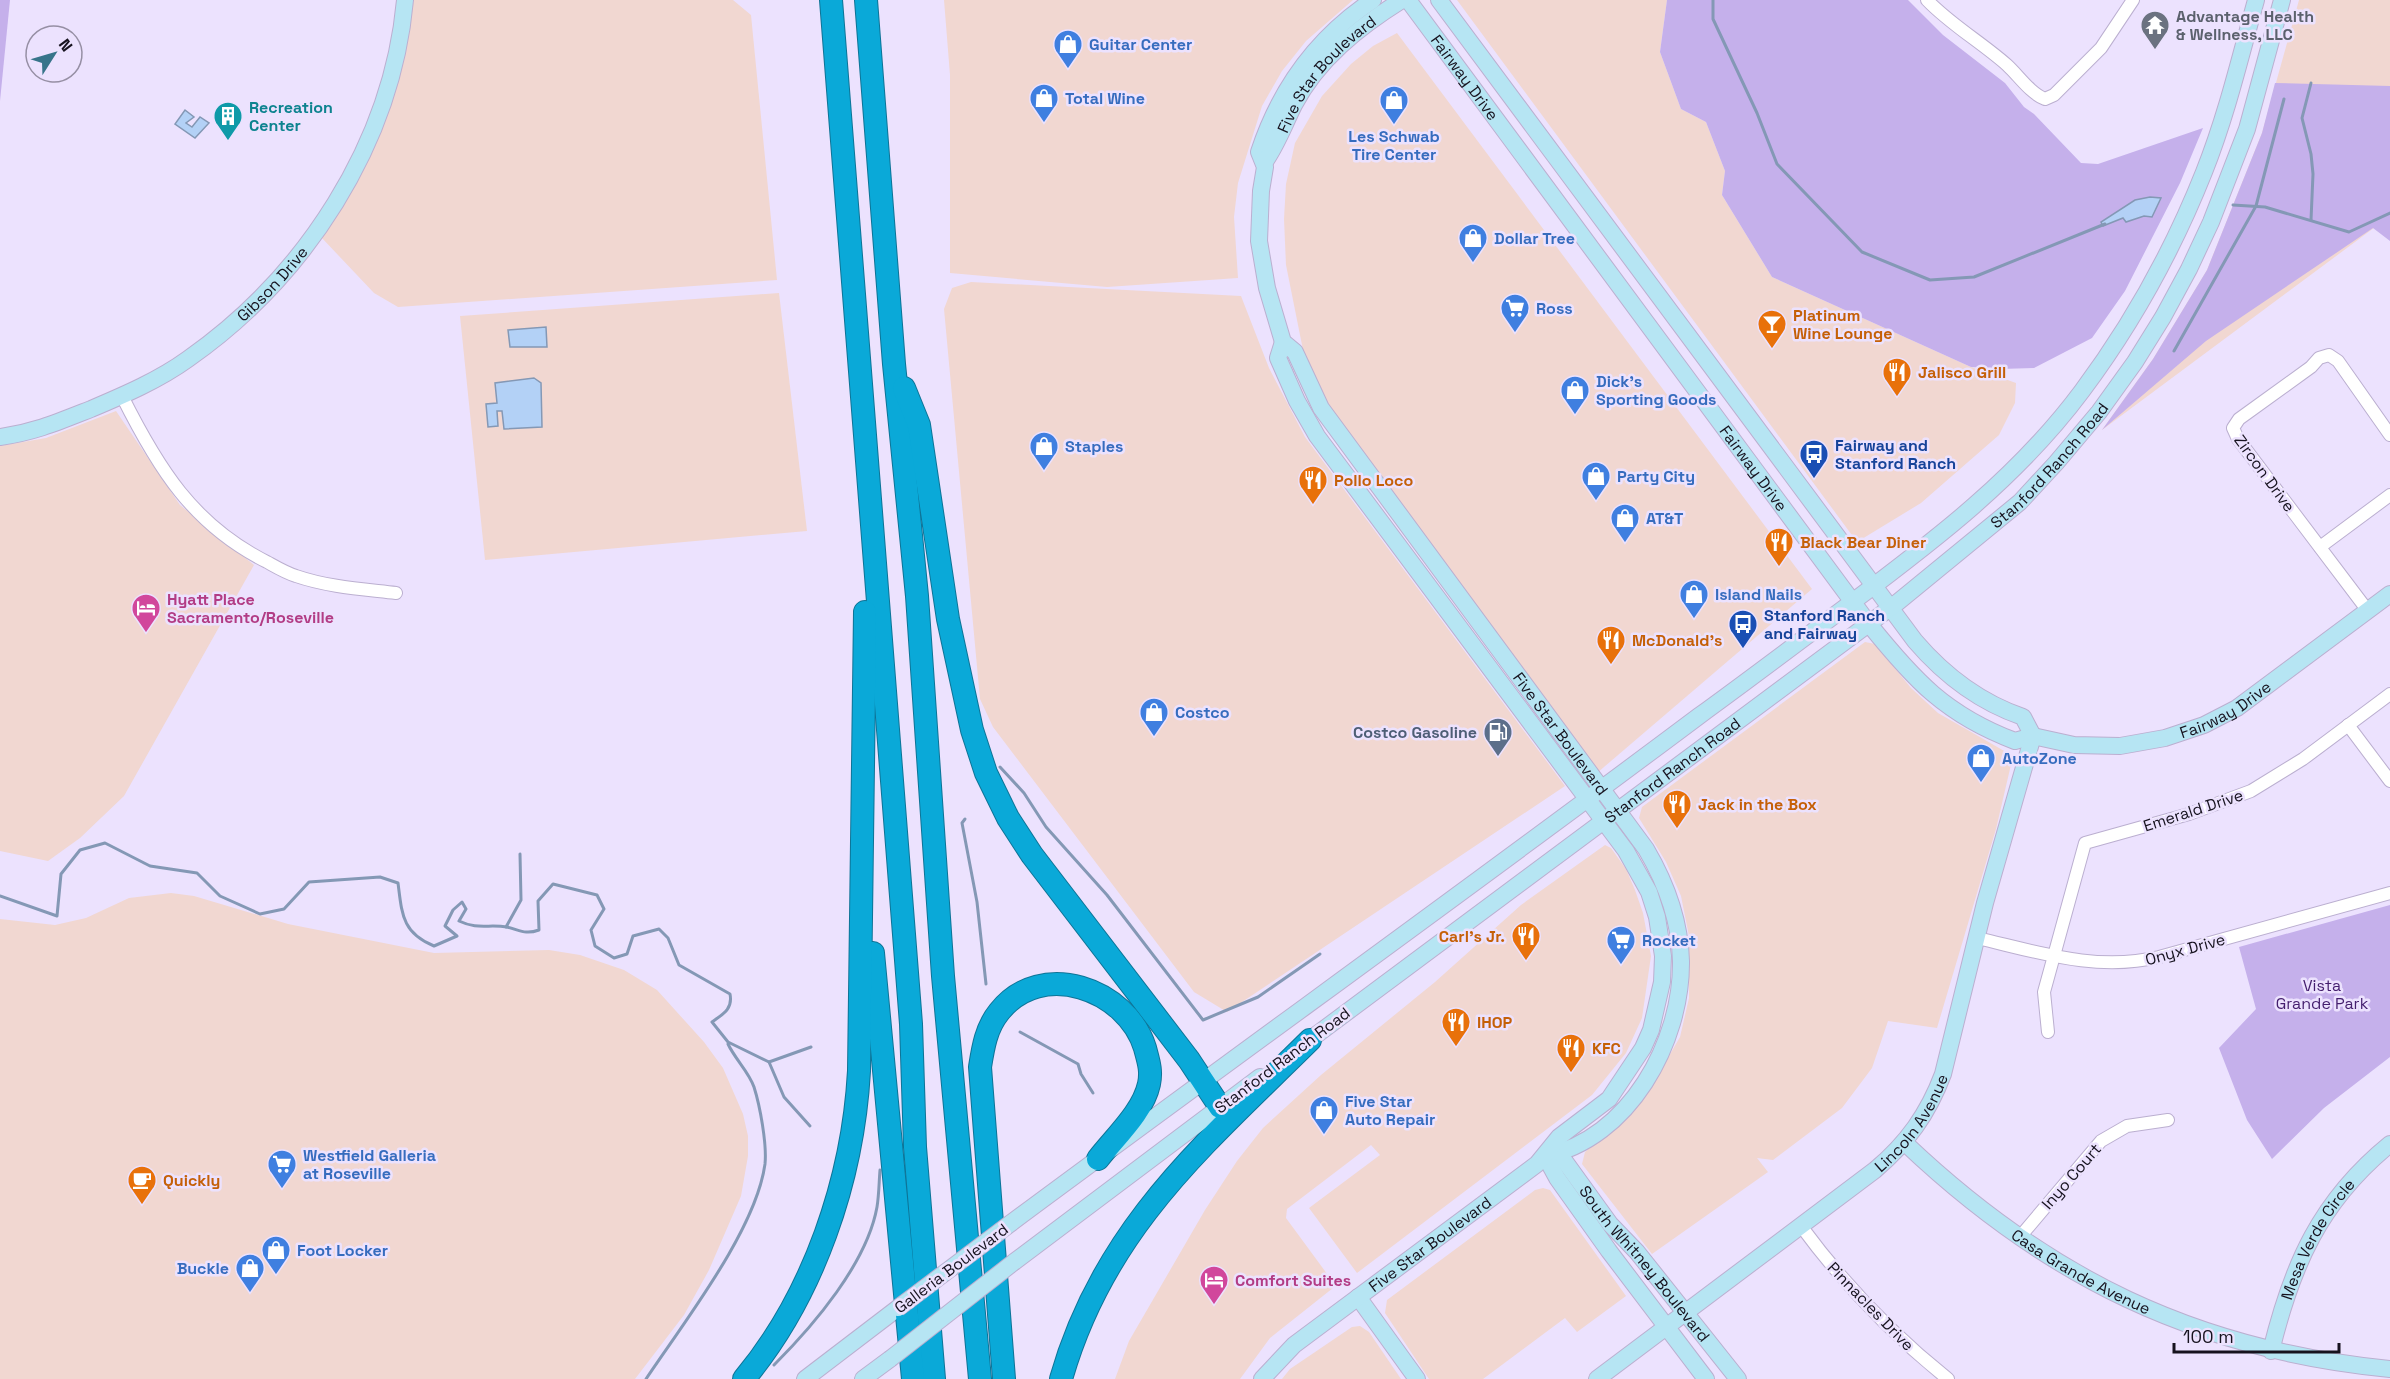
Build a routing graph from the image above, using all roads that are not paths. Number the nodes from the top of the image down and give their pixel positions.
1 (405, 0) edge
2 (831, 0) edge
3 (866, 0) edge
4 (1373, 0) edge
5 (1402, 0) edge
6 (1408, 0) edge
7 (1439, 0) edge
8 (2133, 0) edge
9 (2256, 0) edge
10 (2282, 0) edge
11 (1932, 2) edge
12 (1264, 163) junction
13 (1684, 330) junction
14 (1283, 342) junction
15 (1665, 345) junction
16 (894, 364) junction
17 (122, 396) junction
18 (2390, 435) edge
19 (0, 437) edge
20 (2390, 495) edge
21 (871, 523) junction
22 (2320, 547) junction
23 (1875, 586) junction
24 (396, 592) dead end
25 (2390, 594) edge
26 (1854, 601) junction
27 (1891, 608) junction
28 (2368, 611) junction
29 (1869, 624) junction
30 (1528, 688) junction
31 (2390, 694) edge
32 (1512, 700) junction
33 (2348, 725) junction
34 (2032, 736) junction
35 (2390, 782) edge
36 (1603, 788) junction
37 (1589, 799) junction
38 (1619, 811) junction
39 (862, 814) junction
40 (1605, 821) junction
41 (2390, 893) edge
42 (1657, 917) junction
43 (1977, 938) junction
44 (2052, 955) junction
45 (1681, 960) junction
46 (2048, 1032) dead end
47 (1310, 1040) junction
48 (1643, 1048) junction
49 (1203, 1080) junction
50 (1637, 1092) junction
51 (1220, 1107) junction
52 (2168, 1120) dead end
53 (1905, 1143) junction
54 (2389, 1146) edge
55 (1552, 1151) junction
56 (1098, 1159) junction
57 (1801, 1226) junction
58 (2019, 1238) junction
59 (1358, 1297) junction
60 (1684, 1314) junction
61 (1666, 1327) junction
62 (2271, 1351) junction
63 (2390, 1369) edge
64 (744, 1379) edge
65 (804, 1379) edge
66 (863, 1379) edge
67 (913, 1379) edge
68 (934, 1379) edge
69 (980, 1379) edge
70 (1004, 1379) edge
71 (1061, 1379) edge
72 (1262, 1379) edge
73 (1417, 1379) edge
74 (1597, 1379) edge
75 (1706, 1379) edge
76 (1738, 1379) edge
77 (1948, 1379) edge

1 - 17 street, Gibson Drive
2 - 21 highway
3 - 16 highway
4 - 12 street, Five Star Boulevard
5 - 12 street, Five Star Boulevard
6 - 15 street, Fairway Drive
7 - 13 street, Fairway Drive
8 - 11 street
9 - 23 street, Stanford Ranch Road
10 - 27 street, Stanford Ranch Road
12 - 14 street, Five Star Boulevard
13 - 15 street
13 - 23 street, Fairway Drive
14 - 30 street, Five Star Boulevard
14 - 32 street, Five Star Boulevard
15 - 26 street, Fairway Drive
16 - 49 highway
16 - 69 highway
17 - 19 street, Gibson Drive
17 - 24 street
18 - 22 street, Zircon Drive
20 - 22 street
21 - 39 highway
21 - 68 highway
22 - 28 street, Zircon Drive
23 - 26 street, Stanford Ranch Road
23 - 27 street, Fairway Drive
25 - 28 street, Fairway Drive
26 - 29 street, Fairway Drive
26 - 36 street, Stanford Ranch Road
27 - 29 street, Stanford Ranch Road
27 - 34 street, Fairway Drive
28 - 34 street, Fairway Drive
29 - 34 street, Fairway Drive
29 - 38 street, Stanford Ranch Road
30 - 32 street
30 - 36 street, Five Star Boulevard
31 - 33 street, Emerald Drive
32 - 37 street, Five Star Boulevard
33 - 35 street
33 - 44 street, Emerald Drive
34 - 43 street, Lincoln Avenue
36 - 37 street, Stanford Ranch Road
36 - 38 street, Five Star Boulevard
37 - 40 street, Five Star Boulevard
37 - 49 street, Stanford Ranch Road
38 - 40 street, Stanford Ranch Road
38 - 45 street, Five Star Boulevard
39 - 64 highway
39 - 67 highway
40 - 42 street, Five Star Boulevard
40 - 47 street, Stanford Ranch Road
41 - 44 street, Onyx Drive
42 - 45 street
42 - 48 street, Five Star Boulevard
43 - 44 street, Onyx Drive
43 - 53 street, Lincoln Avenue
44 - 46 street
45 - 50 street, Five Star Boulevard
47 - 51 street, Stanford Ranch Road
47 - 71 highway
48 - 50 street
48 - 55 street, Five Star Boulevard
49 - 51 highway
49 - 56 street, Stanford Ranch Road
50 - 55 street, Five Star Boulevard
51 - 66 street, Stanford Ranch Road, bridge
52 - 58 street, Inyo Court
53 - 57 street, Lincoln Avenue
53 - 58 street, Casa Grande Avenue
54 - 62 street, Mesa Verde Circle
55 - 59 street, Five Star Boulevard
55 - 60 street, South Whitney Boulevard
55 - 61 street, South Whitney Boulevard
56 - 65 street, Galleria Boulevard, bridge
56 - 70 highway
57 - 60 street, Lincoln Avenue
57 - 77 street, Pinnacles Drive
58 - 62 street, Casa Grande Avenue
59 - 72 street, Five Star Boulevard
59 - 73 street
60 - 61 street, Lincoln Avenue
60 - 76 street, South Whitney Boulevard
61 - 74 street, Lincoln Avenue
61 - 75 street, South Whitney Boulevard
62 - 63 street, Casa Grande Avenue

